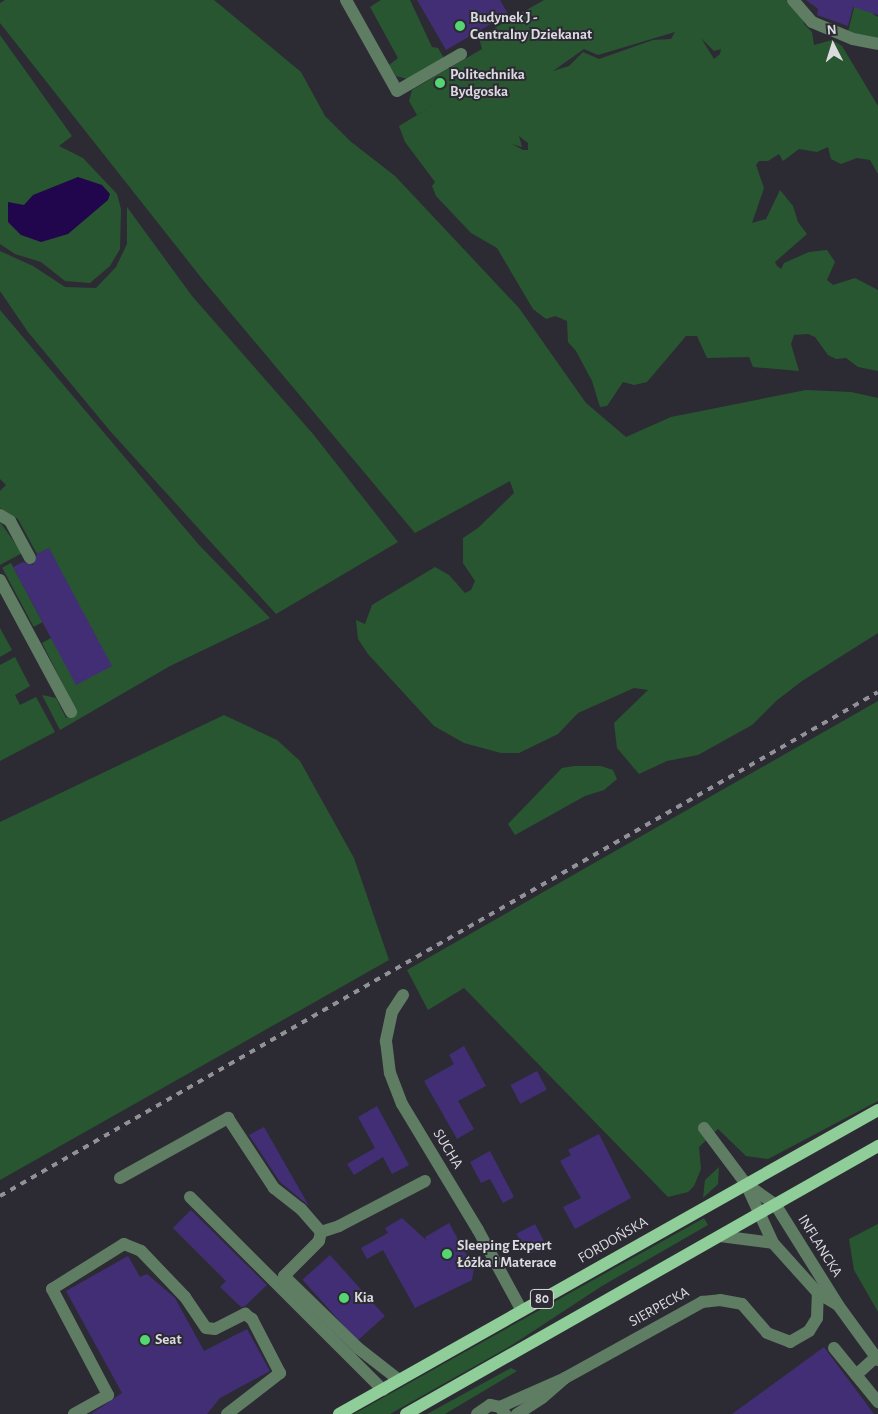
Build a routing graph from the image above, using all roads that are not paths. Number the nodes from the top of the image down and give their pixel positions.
1 (346, 0) edge
2 (793, 0) edge
3 (878, 44) edge
4 (461, 54) dead end
5 (0, 516) edge
6 (30, 558) dead end
7 (0, 580) edge
8 (71, 712) dead end
9 (403, 995) dead end
10 (878, 1110) edge
11 (704, 1128) dead end
12 (878, 1146) edge
13 (120, 1178) dead end
14 (425, 1180) dead end
15 (746, 1184) junction
16 (190, 1197) dead end
17 (775, 1204) junction
18 (757, 1214) junction
19 (321, 1232) junction
20 (720, 1236) junction
21 (773, 1243) junction
22 (818, 1293) junction
23 (838, 1305) junction
24 (522, 1311) junction
25 (834, 1348) dead end
26 (877, 1359) edge
27 (856, 1375) junction
28 (566, 1378) junction
29 (399, 1380) junction
30 (383, 1390) junction
31 (878, 1402) edge
32 (503, 1411) edge
33 (74, 1414) edge
34 (227, 1414) edge
35 (339, 1414) edge
36 (406, 1414) edge
37 (477, 1414) edge
38 (517, 1414) edge

1 - 4 street
2 - 3 street
5 - 6 street
7 - 8 street
9 - 24 street, SUCHA
10 - 15 main road, FORDOŃSKA / 80
11 - 15 street
12 - 17 main road, 80
13 - 19 street
14 - 19 street
15 - 17 street
15 - 18 street, INFLANCKA
15 - 24 main road, FORDOŃSKA / 80
16 - 30 street
17 - 18 main road, 80
17 - 23 street, INFLANCKA
18 - 20 main road, 80
18 - 21 street, INFLANCKA
19 - 29 street
20 - 21 street
20 - 36 main road, 80
21 - 22 street, INFLANCKA
22 - 23 street, INFLANCKA
22 - 28 street, SIERPECKA
23 - 26 street, INFLANCKA
24 - 29 main road, FORDOŃSKA / 80
25 - 27 street
26 - 27 street
27 - 31 street
28 - 32 street
28 - 38 street
29 - 30 main road, FORDOŃSKA / 80
30 - 35 main road, FORDOŃSKA / 80
32 - 37 street
33 - 34 street

